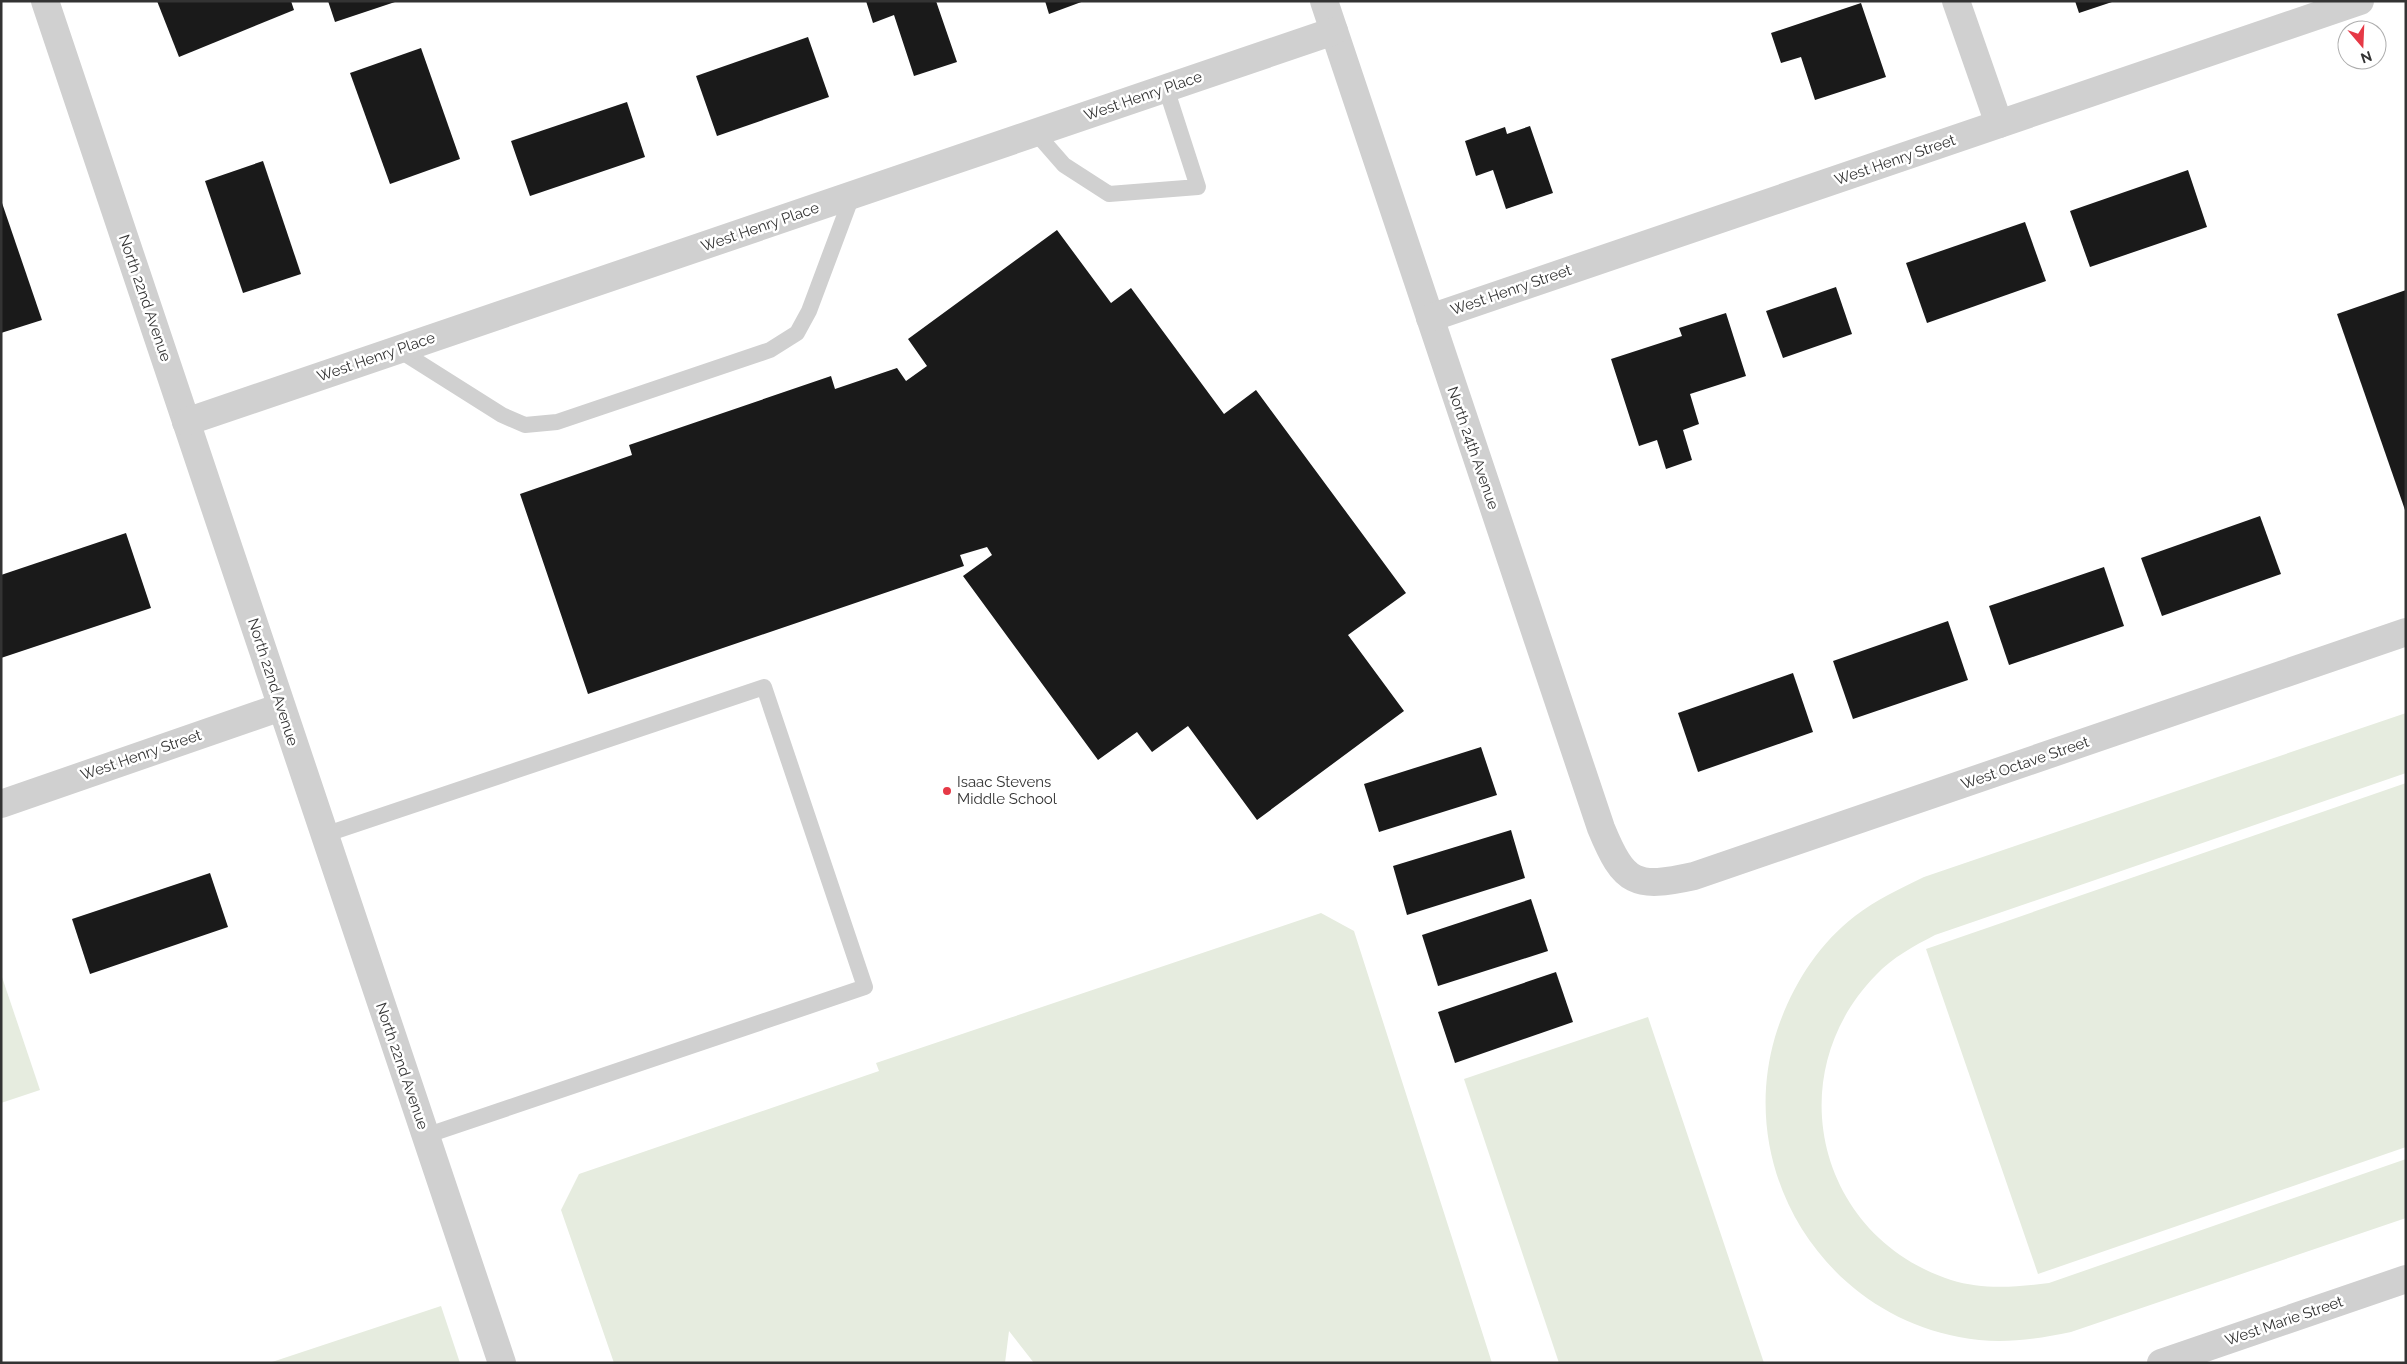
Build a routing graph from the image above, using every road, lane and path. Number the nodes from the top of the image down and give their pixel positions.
1 (45, 1) edge
2 (1324, 1) edge
3 (1956, 1) edge
4 (2360, 1) edge
5 (1334, 31) junction
6 (1166, 88) junction
7 (1999, 124) junction
8 (1036, 133) junction
9 (852, 196) junction
10 (1430, 318) junction
11 (399, 350) junction
12 (186, 422) junction
13 (2406, 632) edge
14 (281, 707) junction
15 (1, 804) edge
16 (324, 835) junction
17 (1642, 882) joint
18 (425, 1136) junction
19 (2406, 1279) edge
20 (502, 1363) edge
21 (2161, 1363) edge

1 - 12 street, North 22nd Avenue
2 - 5 street, North 24th Avenue
3 - 7 street
4 - 7 street, West Henry Street
5 - 6 street, West Henry Place
5 - 10 street, North 24th Avenue
6 - 8 street, West Henry Place
6 - 8 lane
7 - 10 street, West Henry Street
8 - 9 street, West Henry Place
9 - 11 street, West Henry Place
9 - 11 lane
10 - 17 street, North 24th Avenue
11 - 12 street, West Henry Place
12 - 14 street, North 22nd Avenue
13 - 17 street, West Octave Street
14 - 15 street, West Henry Street
14 - 16 street, North 22nd Avenue
16 - 18 street, North 22nd Avenue
16 - 18 lane
18 - 20 street, North 22nd Avenue
19 - 21 street, West Marie Street

